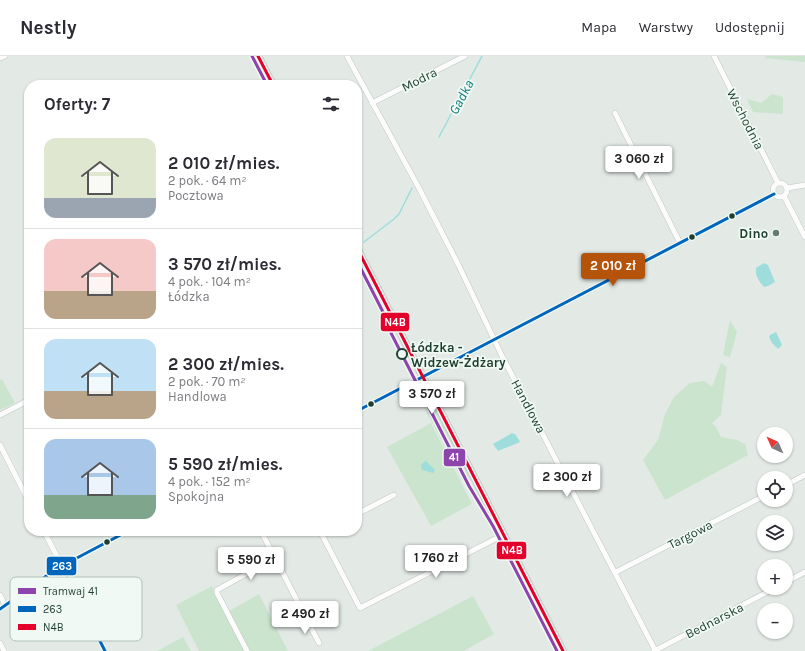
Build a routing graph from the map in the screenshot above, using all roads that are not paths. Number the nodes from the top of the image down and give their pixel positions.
1 (4, 56) edge
2 (258, 56) edge
3 (347, 56) edge
4 (465, 56) edge
5 (714, 56) edge
6 (0, 58) edge
7 (270, 80) edge
8 (360, 80) edge
9 (362, 84) edge
10 (372, 103) junction
11 (615, 113) dead end
12 (778, 183) junction
13 (805, 185) edge
14 (787, 188) junction
15 (774, 194) junction
16 (784, 196) junction
17 (805, 237) edge
18 (680, 243) junction
19 (362, 258) edge
20 (494, 339) junction
21 (423, 377) junction
22 (24, 403) edge
23 (362, 408) edge
24 (0, 415) edge
25 (0, 445) edge
26 (805, 475) edge
27 (793, 481) edge
28 (24, 489) edge
29 (394, 494) dead end
30 (757, 500) edge
31 (362, 511) edge
32 (503, 534) junction
33 (47, 536) edge
34 (119, 536) edge
35 (264, 536) edge
36 (323, 536) edge
37 (275, 558) junction
38 (62, 566) junction
39 (616, 572) junction
40 (805, 572) edge
41 (43, 577) edge
42 (68, 577) edge
43 (793, 578) edge
44 (0, 595) edge
45 (762, 595) edge
46 (10, 601) edge
47 (5, 605) junction
48 (0, 608) edge
49 (100, 641) edge
50 (0, 643) edge
51 (319, 643) dead end
52 (4, 651) edge
53 (105, 651) edge
54 (247, 651) edge
55 (562, 651) edge
56 (654, 651) edge

1 - 6 street
2 - 7 main road
3 - 8 street, Handlowa
4 - 10 street, Modra
5 - 12 street, Wschodnia
9 - 10 street, Handlowa
10 - 20 street, Handlowa
11 - 18 street
12 - 14 street
12 - 15 street
13 - 14 street
14 - 16 street
15 - 16 street
15 - 18 street
16 - 17 street
18 - 20 street
19 - 21 main road
20 - 21 street
20 - 39 street, Handlowa
21 - 23 street
21 - 32 main road
22 - 24 street
25 - 28 street
26 - 27 street
29 - 31 street
30 - 39 street, Targowa
32 - 36 street
32 - 55 main road
33 - 38 street
34 - 38 street
35 - 37 street
37 - 51 street
37 - 54 street
38 - 41 street
38 - 42 street
39 - 56 street, Handlowa
40 - 43 street
44 - 47 street
45 - 56 street, Bednarska
46 - 47 street
47 - 48 street
49 - 53 street
50 - 52 street

